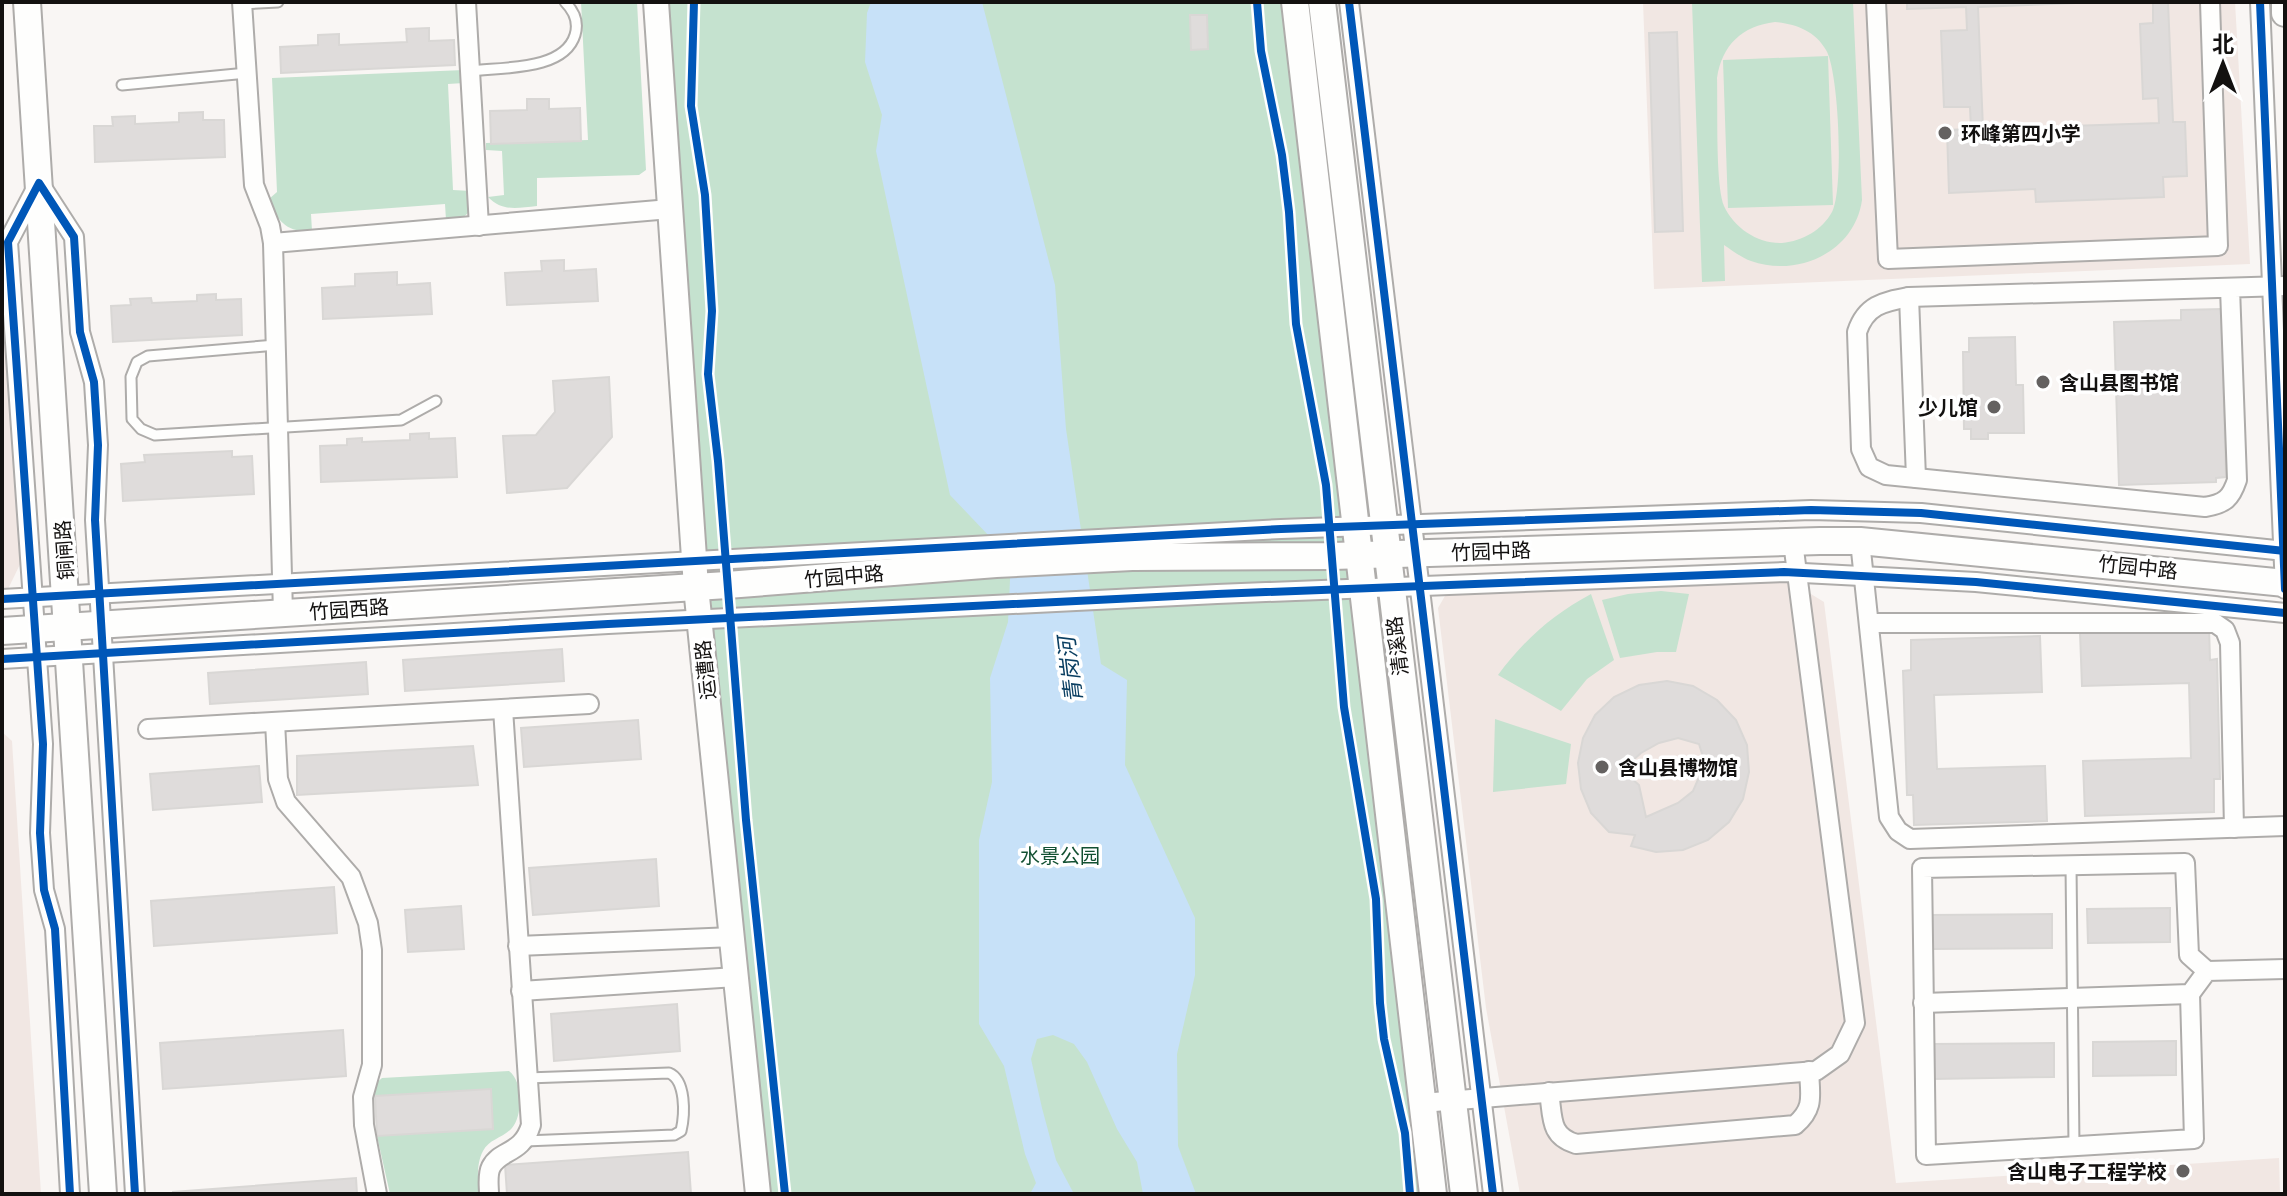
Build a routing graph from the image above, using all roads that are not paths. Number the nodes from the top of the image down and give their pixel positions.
1 (27, 2) edge
2 (278, 2) edge
3 (466, 2) edge
4 (565, 2) edge
5 (656, 2) edge
6 (1295, 2) edge
7 (1322, 2) edge
8 (1349, 2) edge
9 (1876, 2) edge
10 (2210, 2) edge
11 (2260, 2) edge
12 (2285, 2) edge
13 (242, 3) edge
14 (2285, 13) edge
15 (1329, 64) junction
16 (1303, 67) junction
17 (470, 71) junction
18 (247, 73) junction
19 (122, 85) dead end
20 (39, 183) junction
21 (670, 209) junction
22 (479, 226) junction
23 (273, 243) junction
24 (2278, 286) edge
25 (2230, 288) junction
26 (1909, 297) junction
27 (276, 345) junction
28 (436, 401) dead end
29 (278, 427) junction
30 (1916, 478) junction
31 (1412, 525) junction
32 (1370, 526) junction
33 (1860, 541) junction
34 (1793, 542) junction
35 (2284, 551) edge
36 (1416, 553) junction
37 (1374, 554) junction
38 (1797, 572) junction
39 (696, 574) junction
40 (1863, 575) junction
41 (2285, 583) edge
42 (282, 584) junction
43 (1420, 586) junction
44 (1391, 587) junction
45 (1364, 589) junction
46 (2285, 589) edge
47 (99, 594) junction
48 (67, 596) junction
49 (33, 598) junction
50 (2, 599) edge
51 (283, 613) junction
52 (2285, 613) edge
53 (700, 620) junction
54 (1869, 623) junction
55 (101, 625) junction
56 (69, 627) junction
57 (35, 629) junction
58 (2, 631) edge
59 (103, 654) junction
60 (71, 655) junction
61 (37, 657) junction
62 (2, 659) edge
63 (589, 704) dead end
64 (503, 709) junction
65 (275, 722) junction
66 (148, 729) dead end
67 (2285, 826) edge
68 (2234, 828) junction
69 (2071, 865) junction
70 (733, 937) junction
71 (518, 946) junction
72 (2285, 969) edge
73 (2207, 971) junction
74 (736, 977) junction
75 (521, 991) junction
76 (2190, 994) junction
77 (2073, 998) junction
78 (1923, 1003) junction
79 (1809, 1071) junction
80 (527, 1078) junction
81 (1549, 1092) junction
82 (1482, 1098) junction
83 (1451, 1100) junction
84 (1422, 1103) junction
85 (525, 1141) junction
86 (2074, 1146) junction
87 (70, 1194) edge
88 (103, 1194) edge
89 (135, 1194) edge
90 (377, 1194) edge
91 (489, 1194) edge
92 (758, 1194) edge
93 (1433, 1194) edge
94 (1464, 1194) edge
95 (1493, 1194) edge

1 - 20 main road, 铜闸路
2 - 13 lane
3 - 17 street
4 - 17 lane
5 - 21 street, 运漕路
6 - 16 main road, 清溪路
7 - 15 main road, 清溪路
8 - 31 street
9 - 10 street
11 - 24 street
12 - 14 main road
13 - 18 street
15 - 16 main road
15 - 32 main road, 清溪路
16 - 32 main road, 清溪路
17 - 22 street
18 - 19 lane
18 - 23 street
20 - 47 street
20 - 48 main road, 铜闸路
20 - 49 street
21 - 22 street
21 - 39 street, 运漕路
22 - 23 street
23 - 27 street
24 - 25 street
24 - 35 street
25 - 26 street
25 - 30 street
26 - 30 street
26 - 30 street
27 - 29 street
27 - 29 lane
28 - 29 lane
29 - 42 street
31 - 32 street
31 - 35 street
31 - 36 street
32 - 37 main road, 清溪路
32 - 39 street
33 - 34 main road, 竹园中路
33 - 40 street
33 - 41 main road, 竹园中路
34 - 36 main road, 竹园中路
34 - 38 street
35 - 41 street
36 - 37 main road, 竹园中路
36 - 43 street
37 - 39 main road, 竹园中路
37 - 44 main road, 清溪路
37 - 45 main road, 清溪路
38 - 40 street
38 - 43 street
38 - 79 street
39 - 42 street
39 - 51 main road, 竹园西路
39 - 53 street, 运漕路
40 - 52 street
40 - 54 street
41 - 46 street
42 - 47 street
42 - 51 street
43 - 44 street
43 - 82 street
44 - 45 street
44 - 83 main road, 清溪路
45 - 53 street
45 - 84 main road, 清溪路
47 - 48 street
47 - 55 street
48 - 49 street
48 - 56 main road, 铜闸路
49 - 50 street
49 - 57 street
51 - 55 main road, 竹园西路
53 - 59 street
53 - 70 street, 运漕路
54 - 68 street
54 - 68 street
55 - 56 main road, 竹园西路
55 - 59 street
56 - 57 main road, 竹园西路
56 - 60 main road, 铜闸路
57 - 58 main road, 竹园西路
57 - 61 street
59 - 60 street
59 - 89 street
60 - 61 street
60 - 88 main road, 铜闸路
61 - 62 street
61 - 87 street
63 - 64 street
64 - 65 street
64 - 71 street
65 - 66 street
65 - 90 street
67 - 68 street
69 - 73 street
69 - 77 lane
69 - 78 street
70 - 71 street
70 - 74 street, 运漕路
71 - 75 street
72 - 73 street
73 - 76 street
74 - 75 street
74 - 92 street, 运漕路
75 - 80 street
76 - 77 street
76 - 86 street
77 - 78 street
77 - 86 lane
78 - 86 street
79 - 81 street
79 - 81 street
80 - 85 street
80 - 85 lane
81 - 82 street
82 - 83 street
82 - 95 street
83 - 84 street
83 - 94 main road, 清溪路
84 - 93 main road, 清溪路
85 - 91 street

